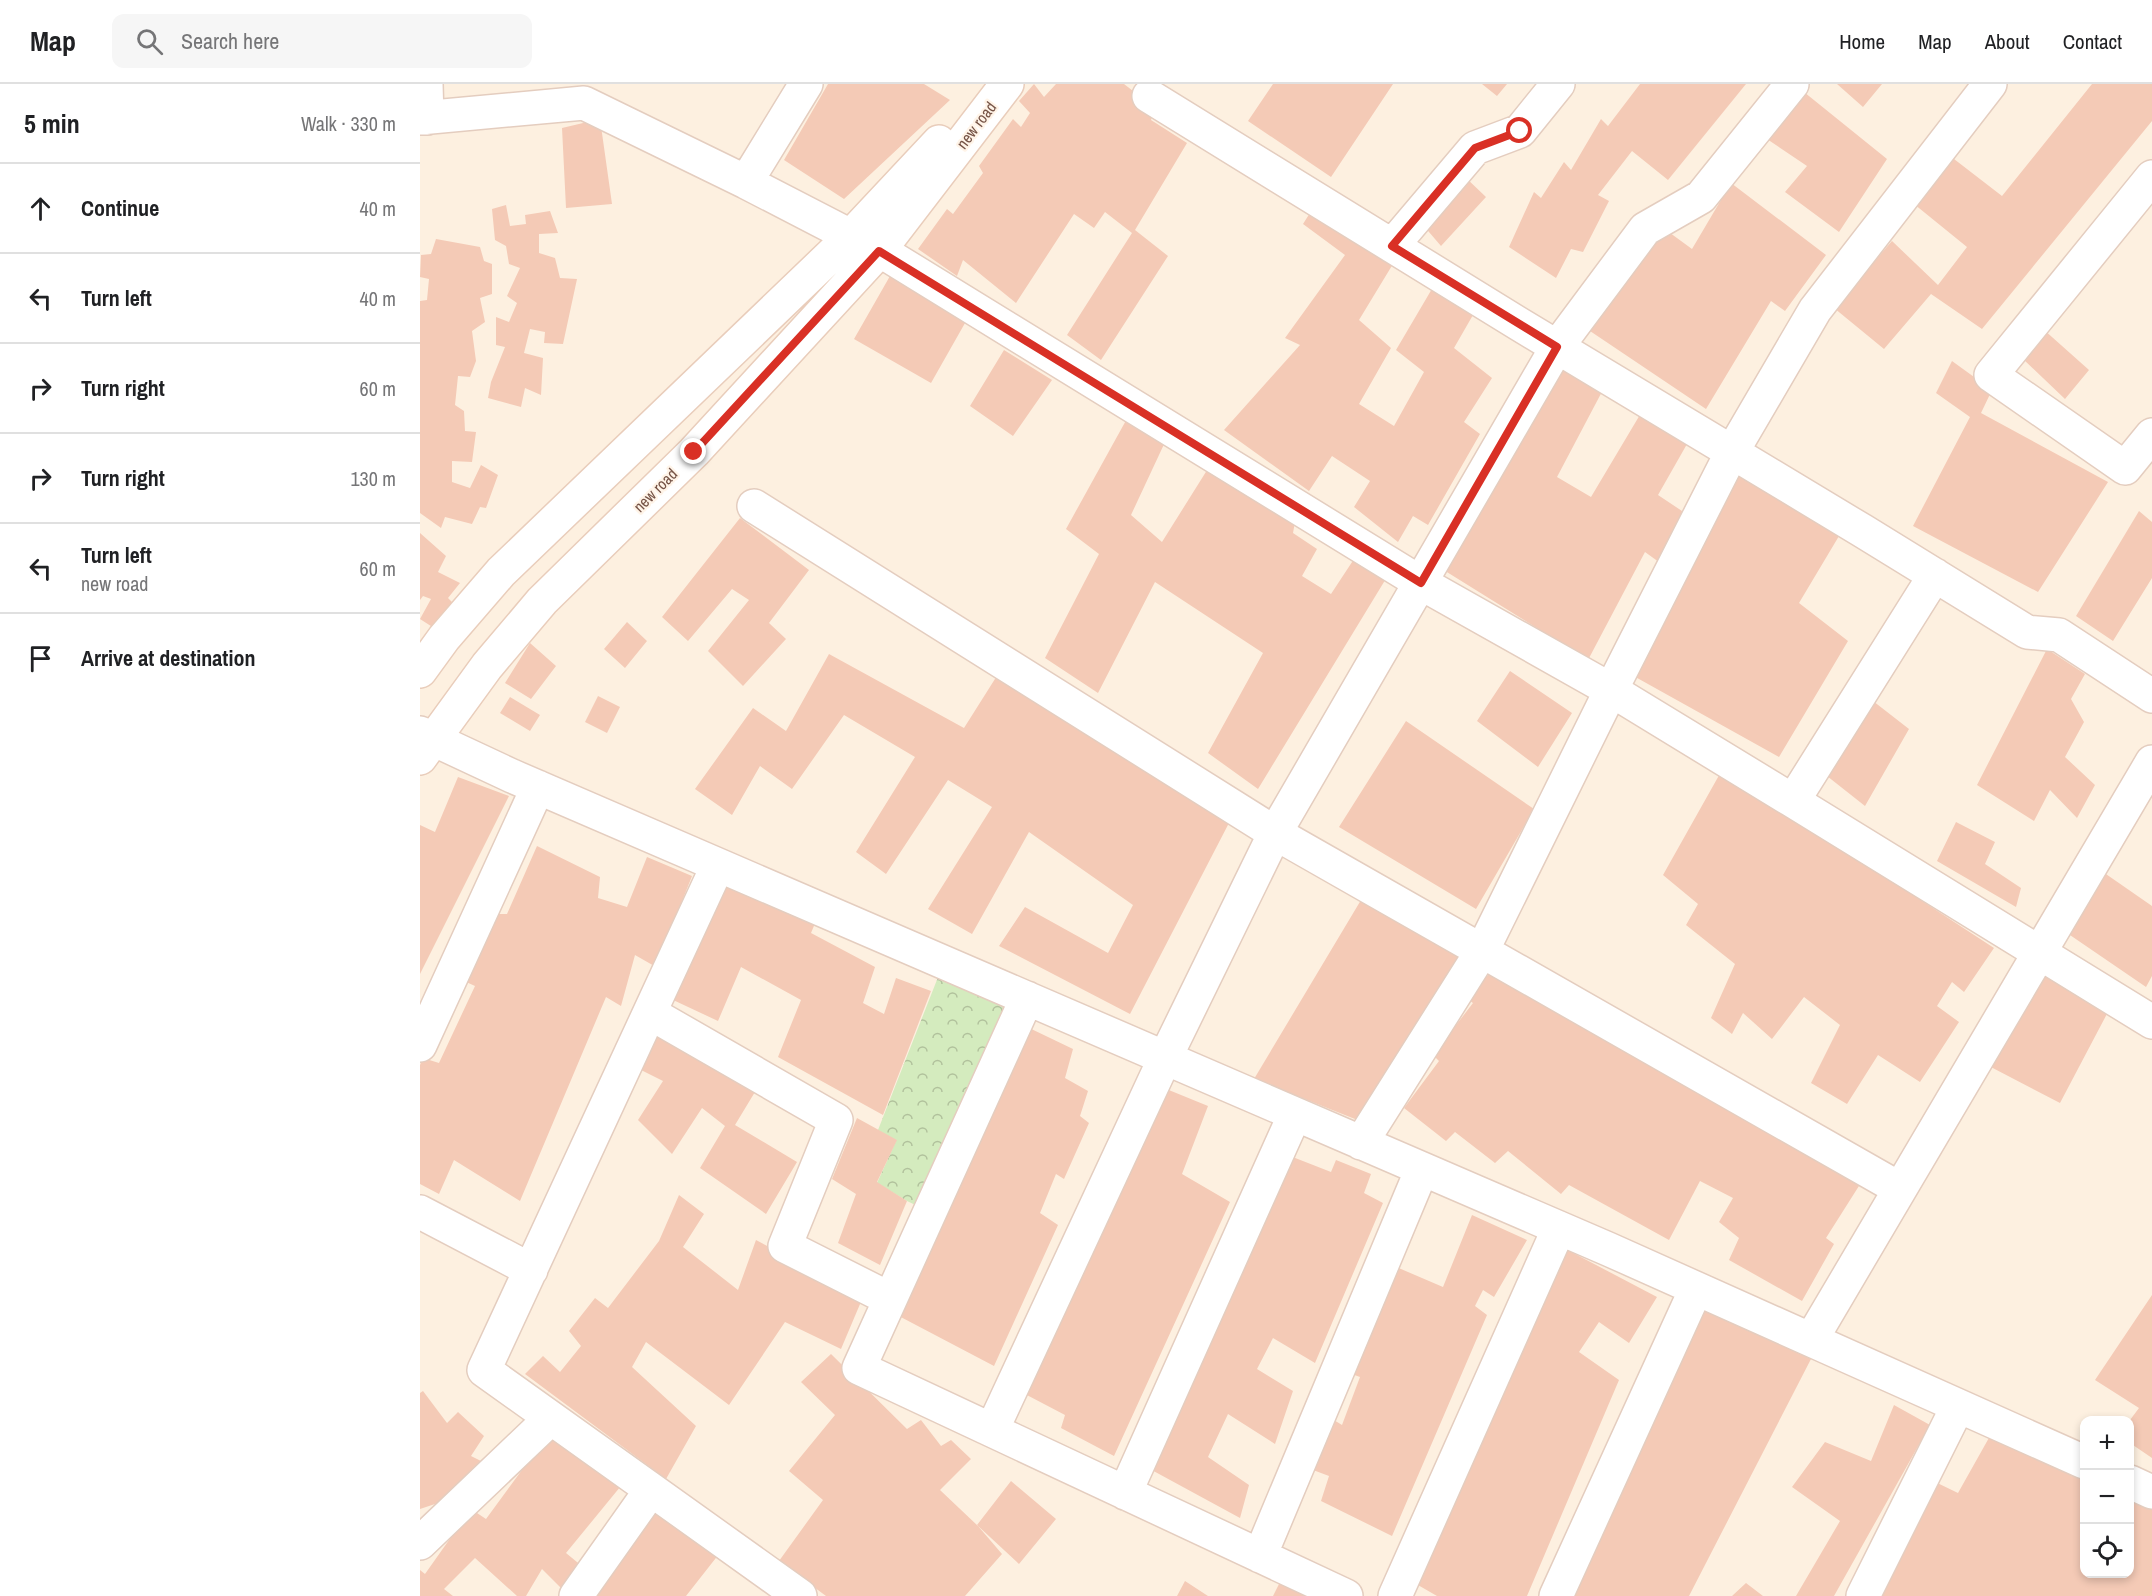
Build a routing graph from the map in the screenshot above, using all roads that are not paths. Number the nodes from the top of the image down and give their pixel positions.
1 (426, 84) edge
2 (806, 84) edge
3 (994, 84) edge
4 (1007, 84) edge
5 (1558, 84) edge
6 (1792, 84) edge
7 (1990, 84) edge
8 (584, 94) edge
9 (1149, 96) dead end
10 (424, 118) edge
11 (2152, 177) edge
12 (746, 182) junction
13 (850, 237) junction
14 (1392, 246) junction
15 (879, 251) junction
16 (1557, 347) junction
17 (2152, 435) edge
18 (1732, 452) junction
19 (754, 506) dead end
20 (1935, 575) junction
21 (1421, 583) junction
22 (420, 671) edge
23 (1611, 690) junction
24 (2152, 696) edge
25 (424, 743) edge
26 (2152, 762) edge
27 (538, 787) junction
28 (1793, 801) junction
29 (1275, 833) junction
30 (718, 865) junction
31 (1482, 951) junction
32 (2038, 953) junction
33 (1027, 999) junction
34 (650, 1013) junction
35 (2152, 1022) edge
36 (420, 1045) edge
37 (1164, 1058) junction
38 (1295, 1114) junction
39 (1361, 1143) junction
40 (1422, 1169) junction
41 (1900, 1189) junction
42 (420, 1212) edge
43 (1558, 1228) junction
44 (531, 1270) junction
45 (1696, 1289) junction
46 (890, 1299) junction
47 (1811, 1340) junction
48 (1958, 1406) junction
49 (551, 1418) junction
50 (992, 1430) junction
51 (2080, 1460) edge
52 (2134, 1484) edge
53 (651, 1490) junction
54 (1125, 1492) junction
55 (2152, 1492) edge
56 (420, 1543) edge
57 (1260, 1556) junction
58 (576, 1596) edge
59 (800, 1596) edge
60 (1346, 1596) edge
61 (1395, 1596) edge
62 (1556, 1596) edge
63 (1863, 1596) edge

1 - 10 street
2 - 12 street
3 - 13 street, new road
4 - 15 street, new road
5 - 14 street
6 - 16 street
7 - 18 street
8 - 10 street
8 - 12 street
9 - 14 street
11 - 17 street
12 - 13 street
13 - 15 street
13 - 22 street, new road
14 - 16 street
15 - 21 street
15 - 25 street, new road
16 - 18 street
16 - 21 street
18 - 20 street
18 - 23 street
19 - 29 street
20 - 24 street
20 - 28 street
21 - 23 street
21 - 29 street
23 - 28 street
23 - 31 street
25 - 27 street
26 - 32 street
27 - 30 street
27 - 36 street
28 - 32 street
29 - 31 street
29 - 37 street
30 - 33 street
30 - 34 street
31 - 39 street
31 - 41 street
32 - 35 street
32 - 41 street
33 - 37 street
33 - 46 street
34 - 44 street
34 - 46 street
37 - 38 street
37 - 50 street
38 - 39 street
38 - 54 street
39 - 40 street
40 - 43 street
40 - 57 street
41 - 47 street
42 - 44 street
43 - 45 street
43 - 61 street
44 - 49 street
45 - 47 street
45 - 62 street
46 - 50 street
47 - 48 street
48 - 51 street
48 - 63 street
49 - 53 street
49 - 56 street
50 - 54 street
52 - 55 street
53 - 58 street
53 - 59 street
54 - 57 street
57 - 60 street

